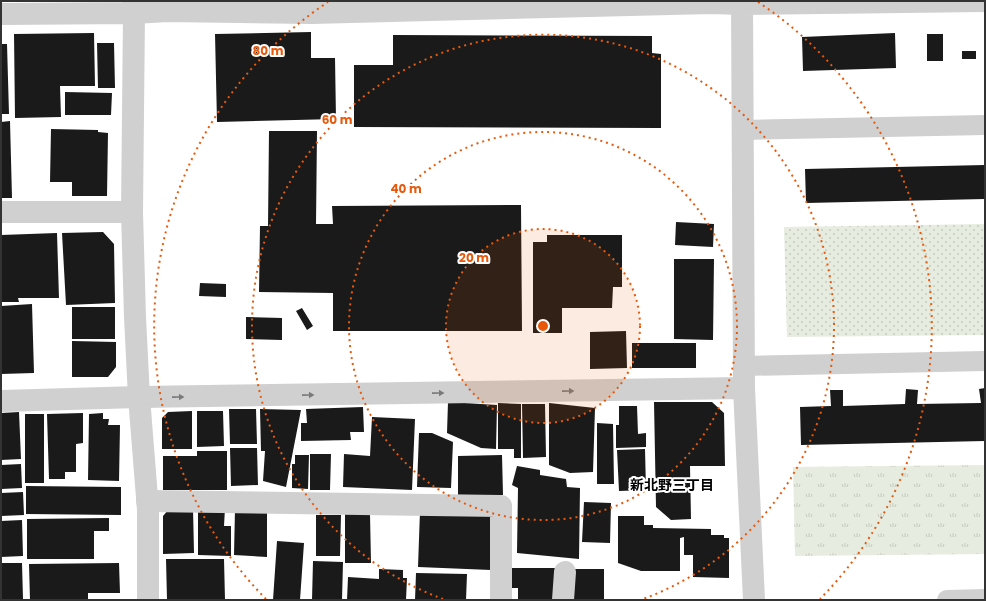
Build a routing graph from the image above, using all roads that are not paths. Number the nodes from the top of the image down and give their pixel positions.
1 (985, 1) edge
2 (742, 2) edge
3 (133, 7) edge
4 (1, 14) edge
5 (985, 125) edge
6 (743, 130) junction
7 (1, 212) edge
8 (132, 212) junction
9 (985, 361) edge
10 (744, 366) junction
11 (744, 388) junction
12 (139, 397) junction
13 (1, 401) edge
14 (147, 501) junction
15 (564, 572) dead end
16 (985, 599) edge
17 (148, 600) edge
18 (501, 600) edge
19 (563, 600) edge
20 (754, 600) edge
21 (947, 600) edge

1 - 2 street
2 - 3 street
2 - 6 street
3 - 4 street
3 - 8 street
5 - 6 lane
6 - 10 street
7 - 8 street
8 - 12 street
9 - 10 lane
10 - 11 street
12 -> 11 street
11 - 20 street
12 - 13 street
12 - 14 street
14 - 17 street
14 - 18 street
15 - 19 street
16 - 21 lane

